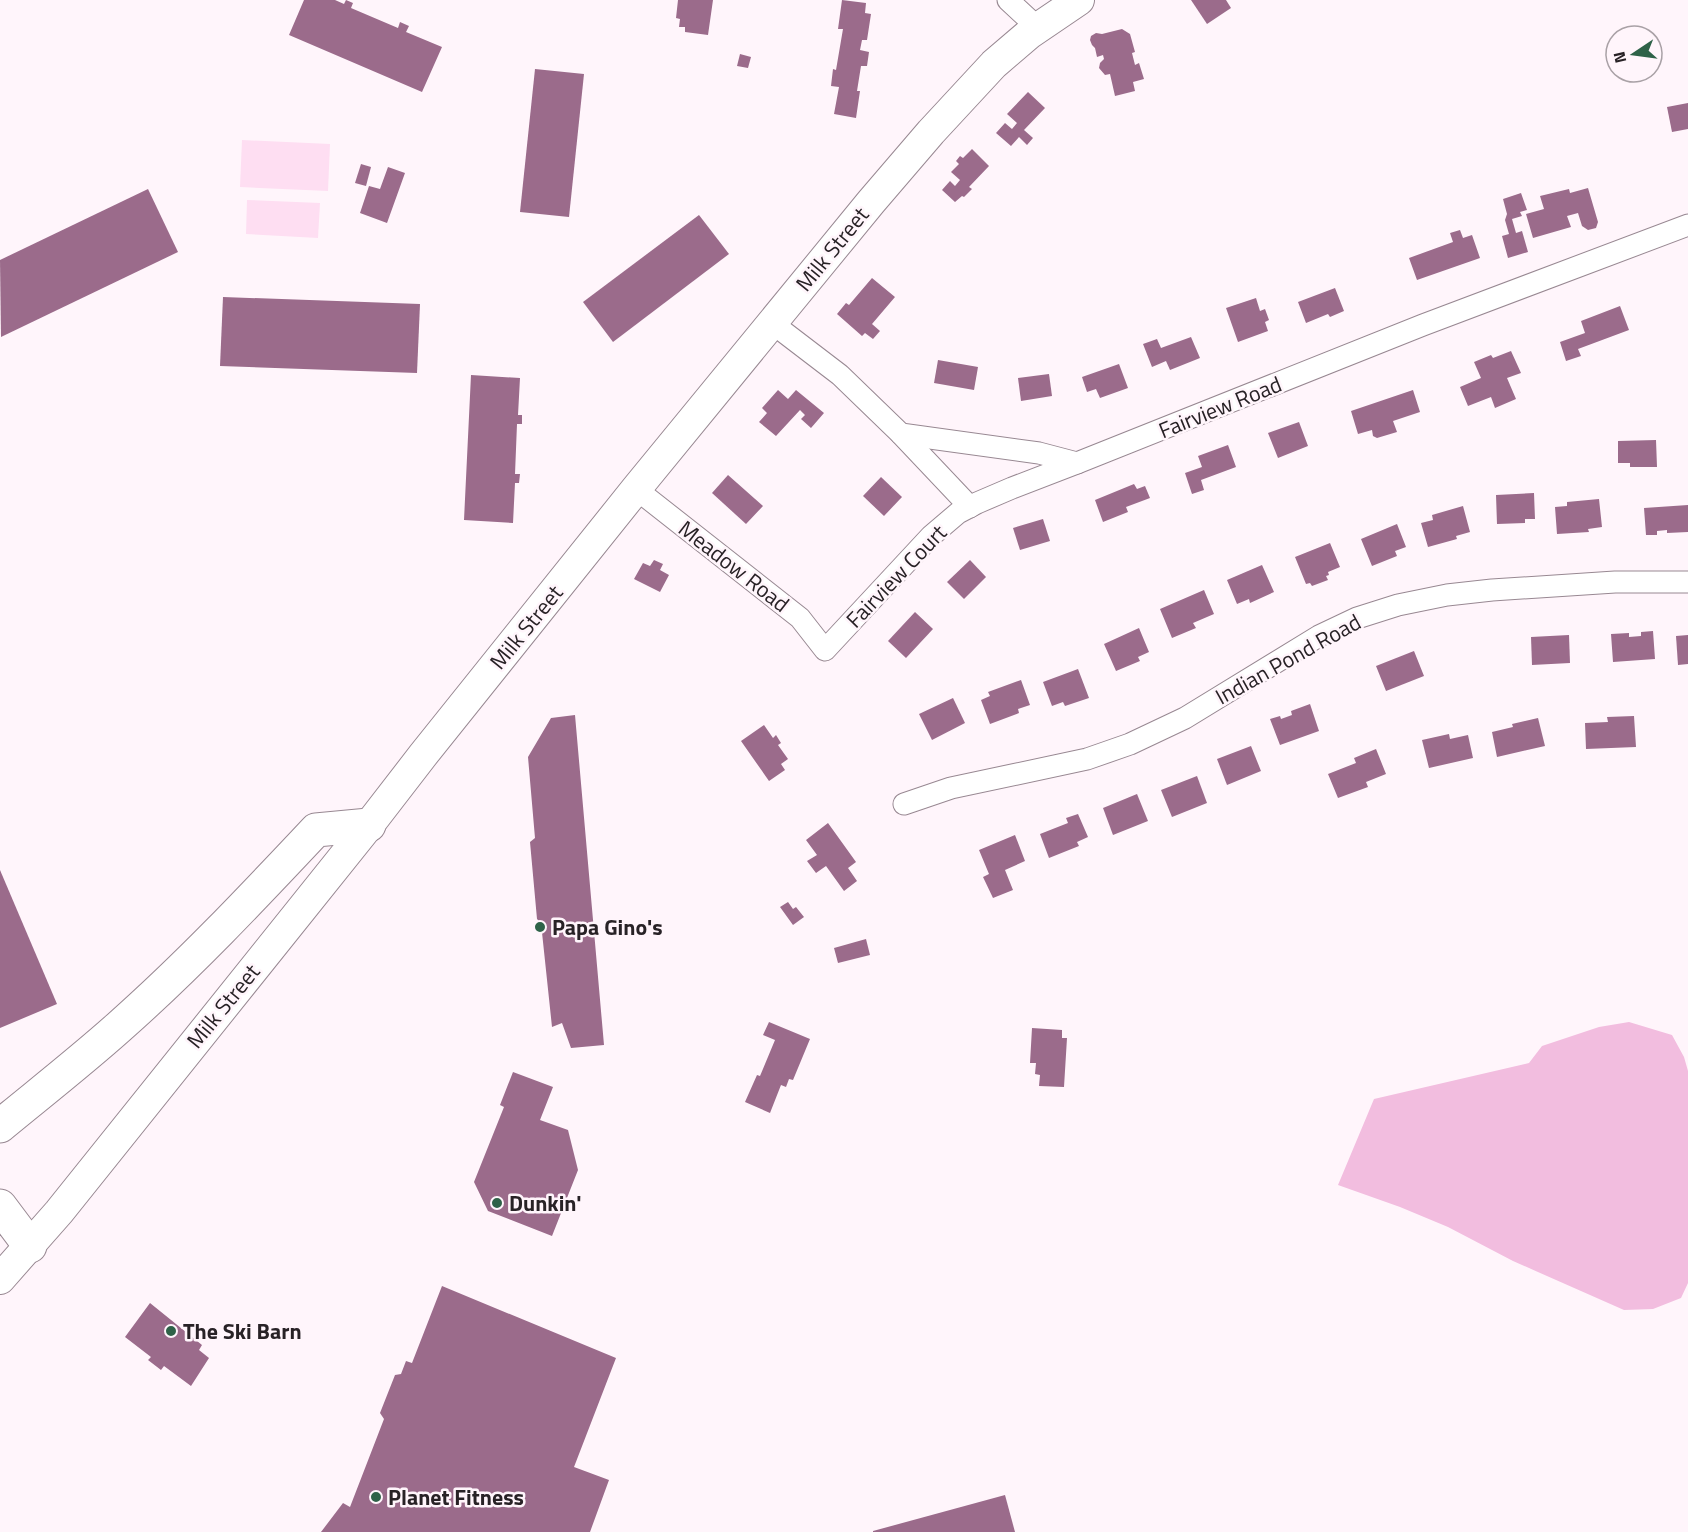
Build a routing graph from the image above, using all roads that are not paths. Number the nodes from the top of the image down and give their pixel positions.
1 (1008, 0) edge
2 (1079, 0) edge
3 (1038, 28) junction
4 (1688, 225) edge
5 (772, 323) junction
6 (901, 434) junction
7 (1077, 463) junction
8 (636, 489) junction
9 (970, 507) junction
10 (1688, 582) edge
11 (825, 650) joint
12 (904, 804) dead end
13 (369, 825) junction
14 (0, 1126) edge
15 (0, 1206) edge
16 (30, 1246) junction
17 (0, 1279) edge

1 - 3 street
2 - 3 main road, Milk Street
3 - 5 main road, Milk Street
4 - 7 street, Fairview Road
5 - 6 street
5 - 8 main road, Milk Street
6 - 7 street
6 - 9 street
7 - 9 street, Fairview Court
8 - 11 street, Meadow Road
8 - 13 main road, Milk Street
9 - 11 street, Fairview Court
10 - 12 street, Indian Pond Road
13 - 14 highway
13 - 16 main road, Milk Street
15 - 16 highway
16 - 17 main road, Milk Street

